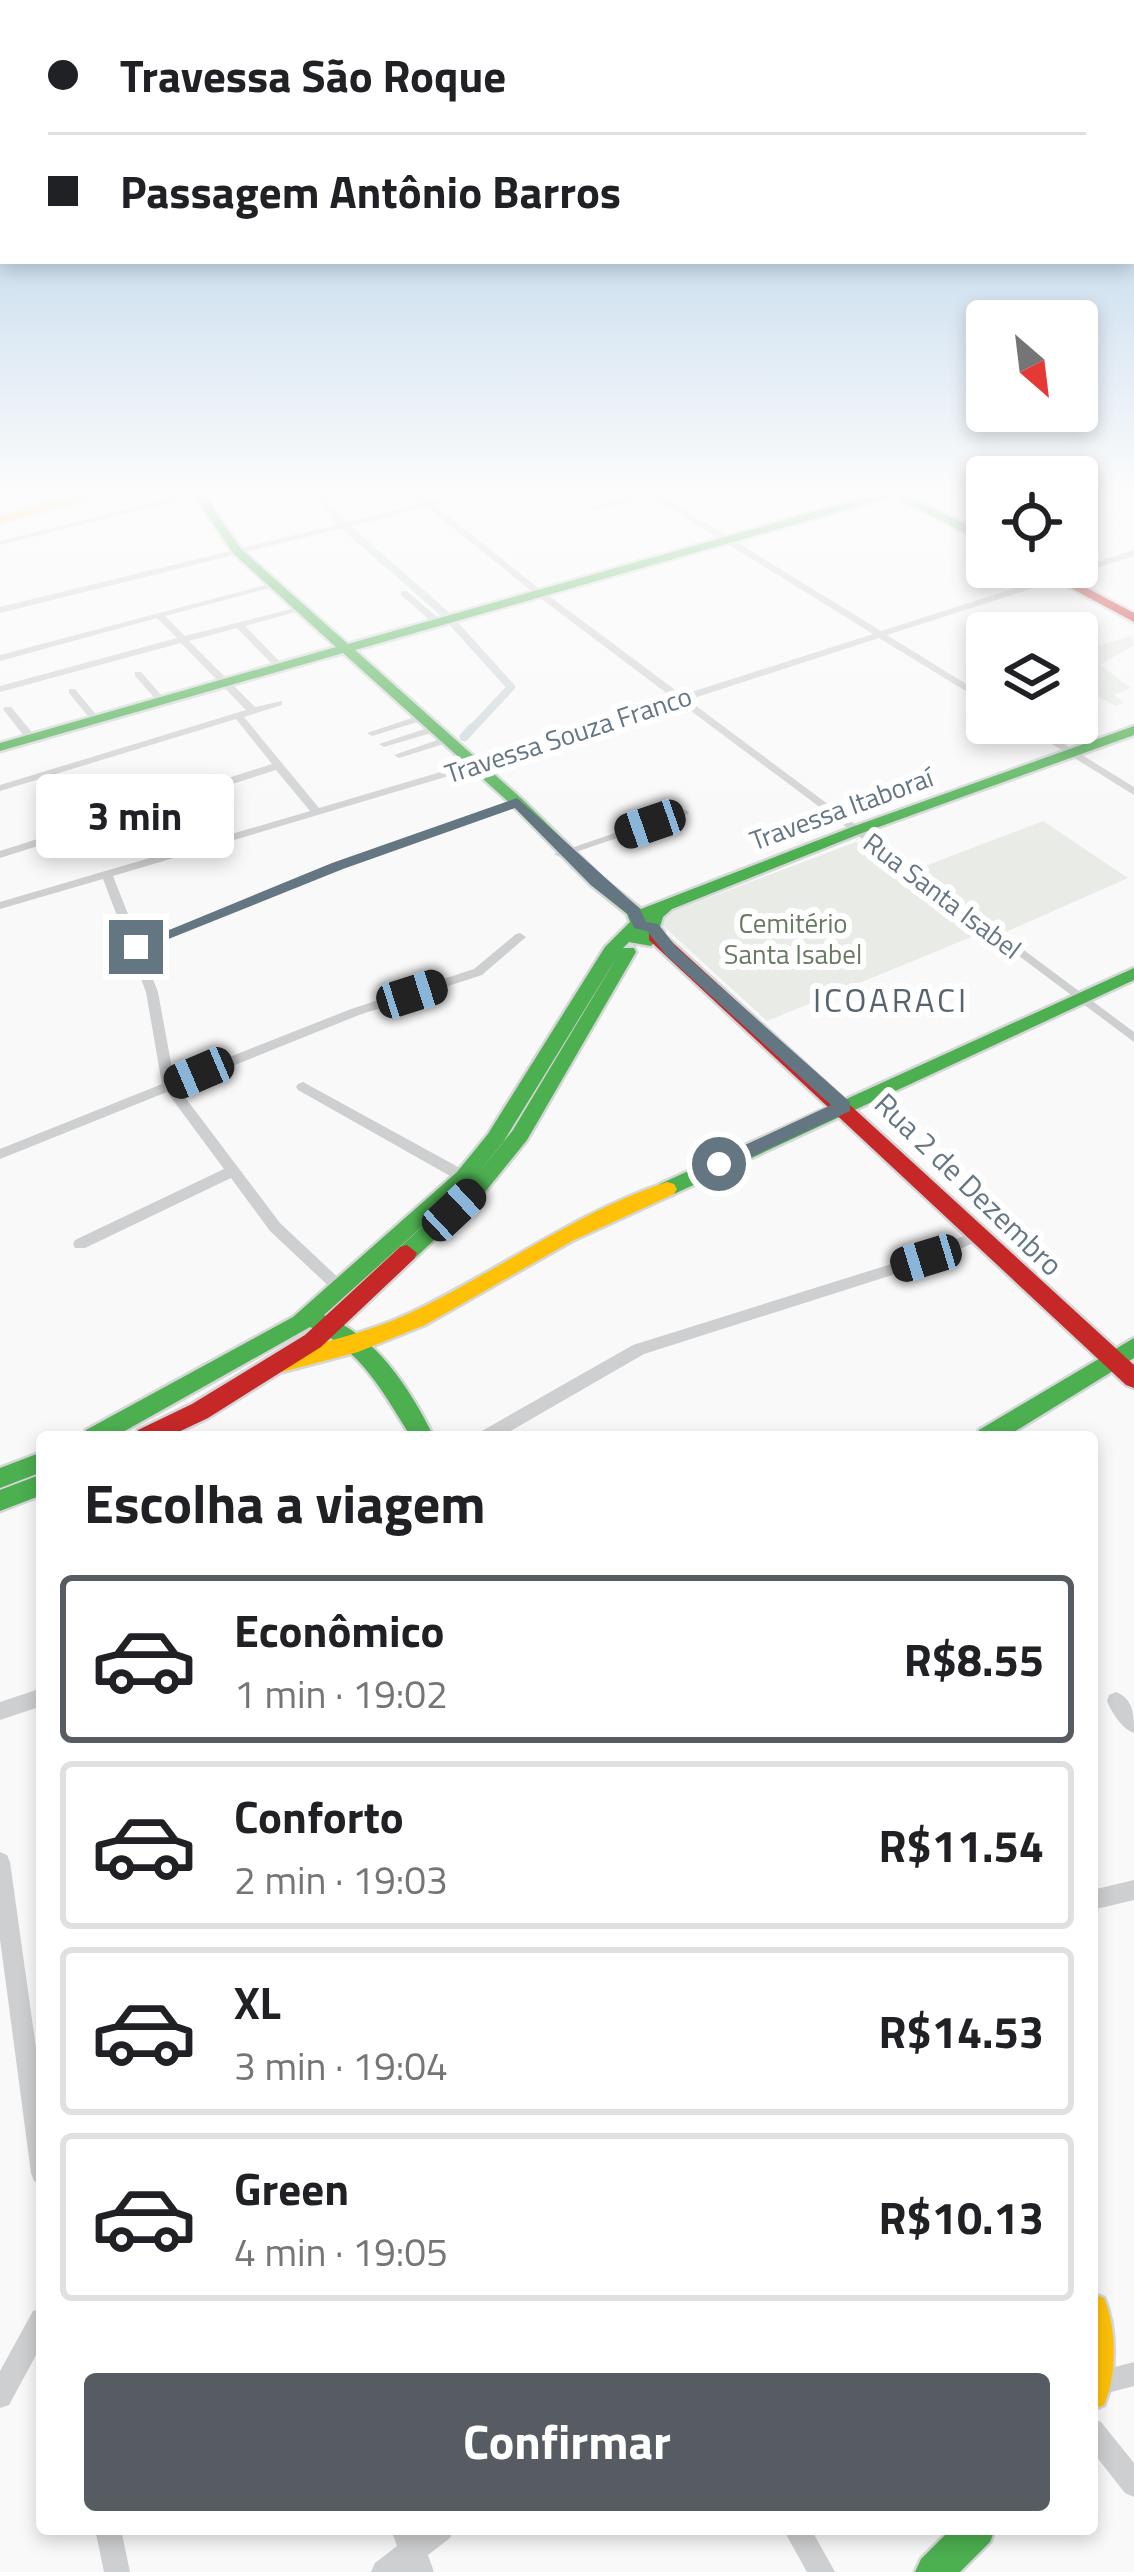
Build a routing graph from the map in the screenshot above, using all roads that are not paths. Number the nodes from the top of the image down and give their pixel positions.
1 (181, 609) edge
2 (296, 609) edge
3 (301, 609) edge
4 (428, 609) edge
5 (478, 609) edge
6 (561, 609) edge
7 (838, 609) edge
8 (946, 609) edge
9 (159, 615) junction
10 (443, 619) junction
11 (238, 625) junction
12 (878, 634) junction
13 (183, 639) junction
14 (345, 647) junction
15 (0, 658) edge
16 (280, 666) junction
17 (138, 674) dead end
18 (224, 682) junction
19 (966, 688) edge
20 (0, 689) edge
21 (72, 691) dead end
22 (681, 697) junction
23 (161, 700) junction
24 (279, 703) dead end
25 (8, 709) dead end
26 (253, 711) junction
27 (238, 716) junction
28 (95, 719) junction
29 (434, 729) junction
30 (1134, 730) edge
31 (372, 733) dead end
32 (31, 738) junction
33 (384, 744) dead end
34 (1057, 744) edge
35 (0, 747) edge
36 (1070, 752) junction
37 (399, 755) dead end
38 (472, 764) junction
39 (280, 765) junction
40 (0, 788) edge
41 (1134, 792) edge
42 (506, 796) junction
43 (684, 812) dead end
44 (317, 813) junction
45 (857, 830) junction
46 (563, 853) junction
47 (0, 855) edge
48 (107, 875) junction
49 (0, 906) edge
50 (643, 936) junction
51 (520, 937) dead end
52 (136, 947) junction
53 (1134, 973) edge
54 (1081, 998) junction
55 (1134, 1038) edge
56 (169, 1086) junction
57 (303, 1087) dead end
58 (844, 1106) junction
59 (0, 1154) edge
60 (232, 1172) junction
61 (464, 1177) junction
62 (977, 1235) junction
63 (80, 1244) dead end
64 (341, 1289) junction
65 (301, 1323) junction
66 (332, 1324) junction
67 (358, 1343) junction
68 (1134, 1347) edge
69 (1113, 1359) junction
70 (281, 1364) junction
71 (1134, 1378) edge
72 (168, 1399) junction
73 (182, 1430) edge
74 (106, 1431) edge
75 (419, 1431) edge
76 (496, 1431) edge
77 (997, 1431) edge
78 (36, 1466) edge
79 (8, 1486) edge
80 (36, 1699) edge
81 (1116, 1701) dead end
82 (0, 1711) edge
83 (1134, 1724) edge
84 (0, 1862) edge
85 (1134, 1890) edge
86 (1098, 1899) edge
87 (36, 2129) edge
88 (36, 2331) edge
89 (1134, 2374) edge
90 (1098, 2386) edge
91 (0, 2396) edge
92 (1098, 2440) edge
93 (1134, 2485) edge
94 (109, 2535) edge
95 (800, 2535) edge
96 (971, 2535) edge
97 (413, 2550) edge
98 (117, 2572) edge
99 (384, 2572) edge
100 (822, 2572) edge
101 (934, 2572) edge

1 - 9 street
2 - 11 street
3 - 14 main road, Rua 2 de Dezembro
4 - 10 street
5 - 10 main road
6 - 22 street, Rua Santa Isabel
7 - 12 street
8 - 12 street, Travessa Souza Franco
9 - 13 street
9 - 15 street
10 - 14 main road
11 - 13 street
11 - 16 street
12 - 19 street
12 - 22 street, Travessa Souza Franco
13 - 18 street
13 - 20 street
14 - 16 main road
14 - 29 main road, Rua 2 de Dezembro
16 - 18 main road
17 - 23 street
18 - 23 main road
18 - 26 street
21 - 28 street
22 - 38 street, Travessa Souza Franco
22 - 45 street, Rua Santa Isabel
23 - 28 main road
24 - 26 street
25 - 32 street
26 - 27 street
27 - 39 street
27 - 40 street
28 - 32 main road
29 - 31 street
29 - 33 street
29 - 37 street
29 - 38 main road, Rua 2 de Dezembro
30 - 36 main road, Travessa Itaboraí
32 - 35 main road
34 - 36 street
36 - 41 street
36 - 45 main road, Travessa Itaboraí
38 - 42 main road, Rua 2 de Dezembro
38 - 44 street, Travessa Souza Franco
39 - 44 street
39 - 47 street
42 - 46 main road, Rua 2 de Dezembro
42 - 52 street
43 - 46 street
44 - 48 street, Travessa Souza Franco
45 - 50 main road, Travessa Itaboraí
45 - 54 street, Rua Santa Isabel
46 - 50 main road, Rua 2 de Dezembro
48 - 49 street, Travessa Souza Franco
48 - 52 street
50 - 58 main road, Rua 2 de Dezembro
50 - 61 main road
50 - 66 main road
51 - 56 street
52 - 56 street
53 - 54 main road
54 - 55 street, Rua Santa Isabel
54 - 58 main road
56 - 59 street
56 - 60 street
57 - 61 street
58 - 62 main road, Rua 2 de Dezembro
58 - 67 main road
60 - 63 street
60 - 64 street
61 - 64 main road
62 - 69 main road, Rua 2 de Dezembro
62 - 76 street
64 - 65 main road
65 - 66 main road
65 - 72 main road
66 - 67 main road
66 - 70 main road
67 - 70 main road
67 - 75 main road
68 - 69 main road
69 - 71 main road, Rua 2 de Dezembro
69 - 77 main road
70 - 73 main road
72 - 73 main road
72 - 74 main road
78 - 79 main road
80 - 82 street
81 - 83 street
84 - 87 street
85 - 86 street
88 - 91 street
89 - 90 street
92 - 93 street
94 - 98 street
95 - 100 street
96 - 101 main road
97 - 99 street

